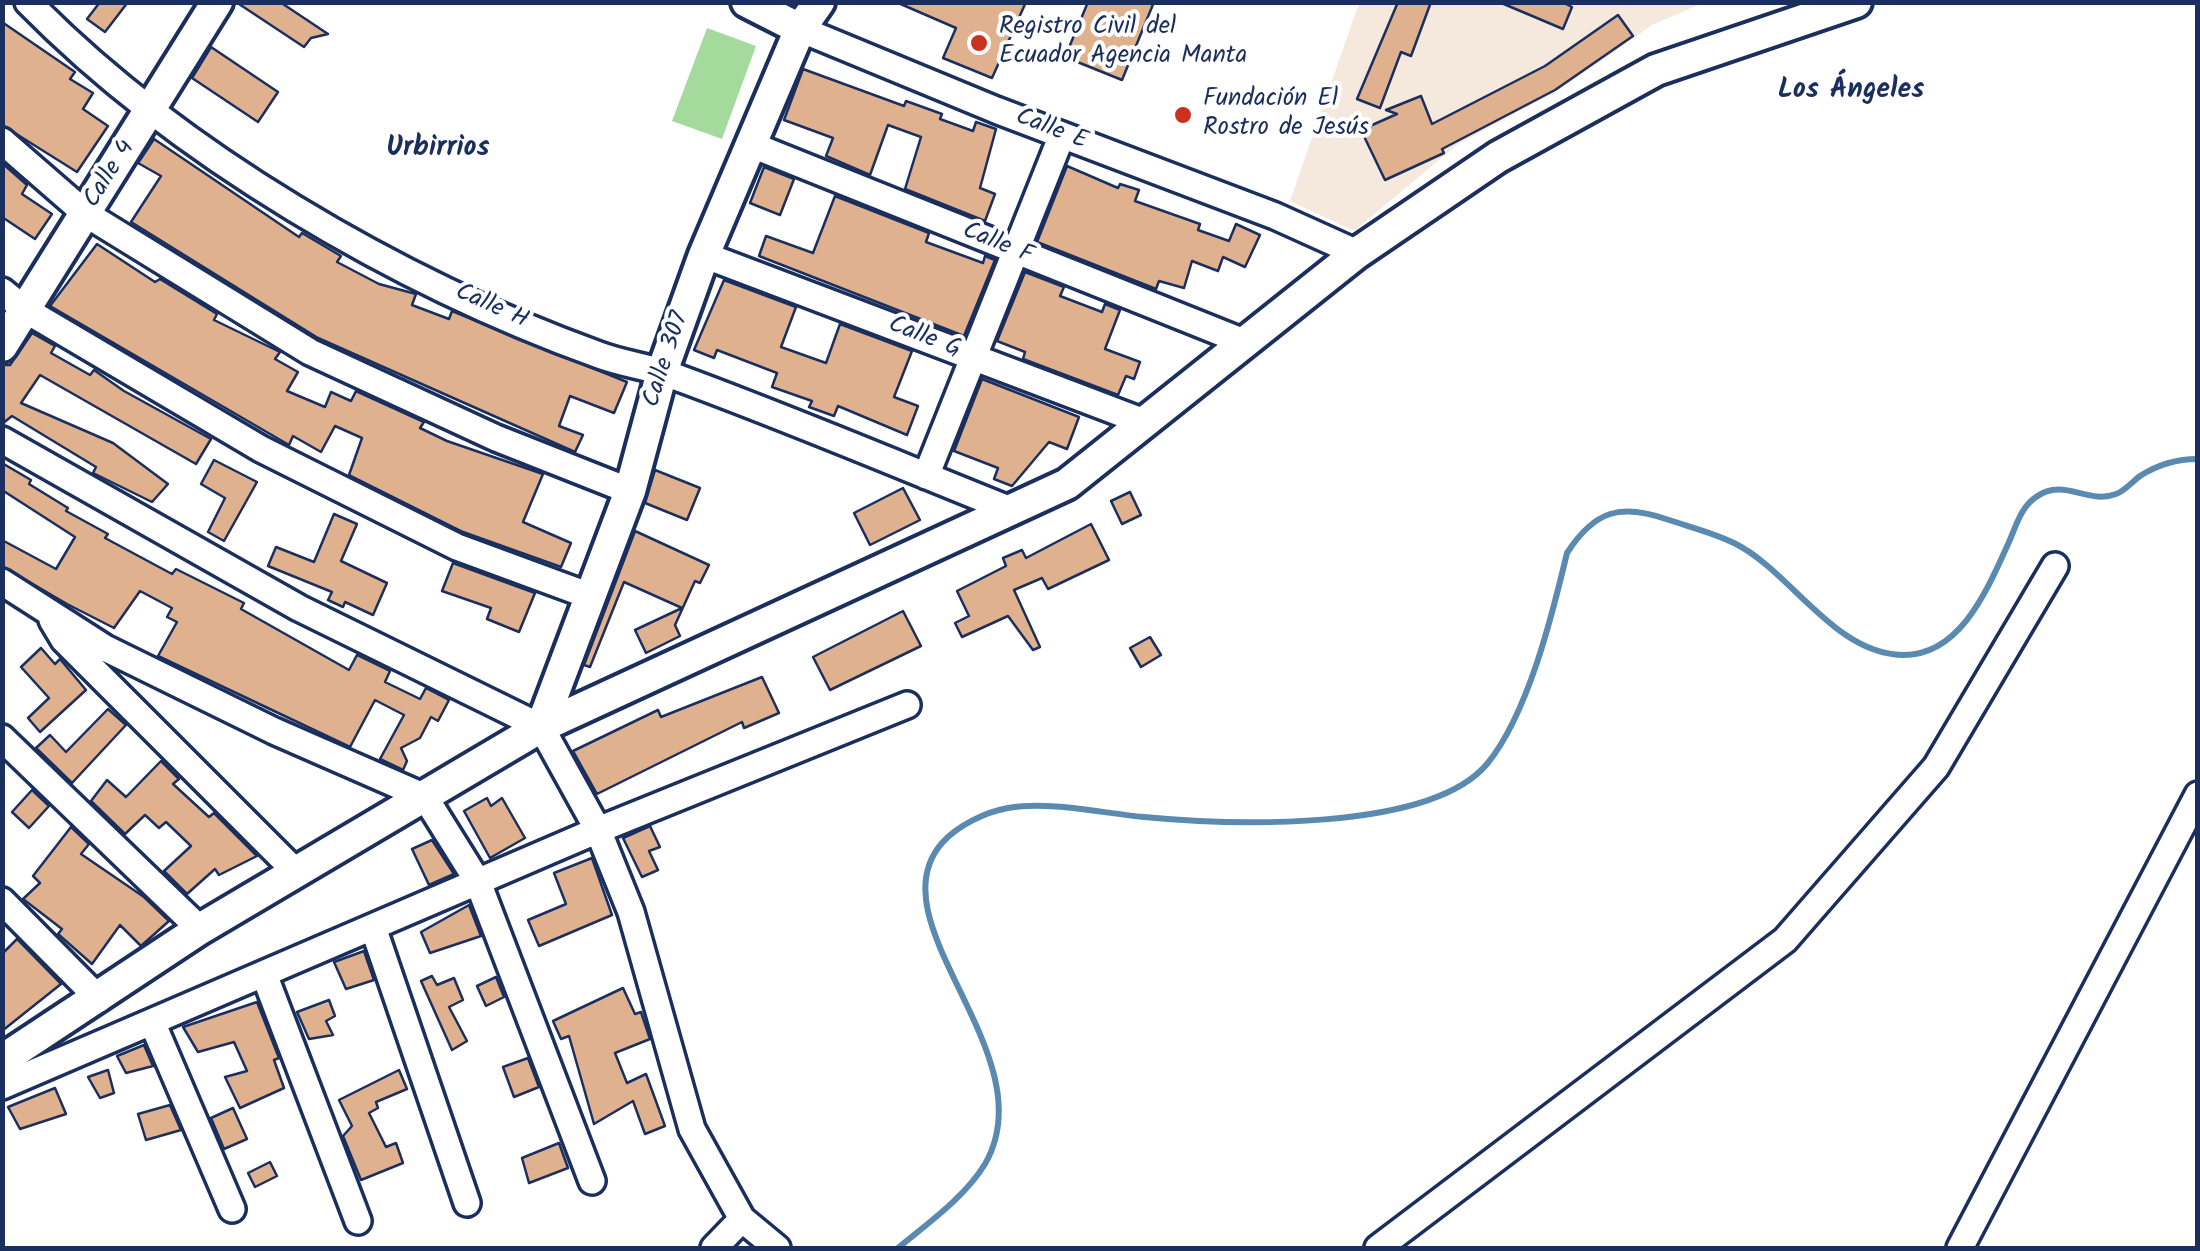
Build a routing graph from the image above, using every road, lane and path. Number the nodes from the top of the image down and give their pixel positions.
1 (28, 2) edge
2 (747, 2) edge
3 (819, 2) edge
4 (1856, 2) edge
5 (213, 4) edge
6 (800, 29) junction
7 (151, 110) junction
8 (1062, 135) junction
9 (2, 141) edge
10 (752, 145) junction
11 (86, 214) junction
12 (1015, 253) junction
13 (1357, 253) junction
14 (704, 256) junction
15 (13, 300) edge
16 (1244, 342) junction
17 (2, 346) edge
18 (973, 358) junction
19 (662, 372) junction
20 (1144, 422) junction
21 (2, 440) edge
22 (926, 476) junction
23 (630, 491) junction
24 (1011, 510) junction
25 (2054, 566) dead end
26 (2, 582) edge
27 (590, 596) junction
28 (46, 611) junction
29 (907, 705) dead end
30 (541, 727) junction
31 (2, 738) edge
32 (2198, 796) edge
33 (426, 797) junction
34 (598, 830) junction
35 (295, 871) junction
36 (478, 882) junction
37 (2, 901) edge
38 (372, 927) junction
39 (200, 929) junction
40 (264, 974) junction
41 (99, 1000) junction
42 (152, 1022) junction
43 (2, 1060) edge
44 (2, 1086) edge
45 (592, 1181) dead end
46 (467, 1203) dead end
47 (232, 1209) dead end
48 (742, 1218) junction
49 (358, 1221) dead end
50 (714, 1248) edge
51 (777, 1248) edge
52 (1378, 1248) edge
53 (1960, 1248) edge

1 - 7 street, Calle H
2 - 6 street, Calle E
3 - 6 street, Calle 307
4 - 13 street
5 - 7 street, Calle 4
6 - 8 street, Calle E
6 - 10 street, Calle 307
7 - 11 street, Calle 4
7 - 19 street, Calle H
8 - 12 street
8 - 13 street, Calle E
9 - 11 street
10 - 12 street, Calle F
10 - 14 street, Calle 307
11 - 15 street, Calle 4
11 - 23 street
12 - 16 street, Calle F
12 - 18 street
13 - 16 street
14 - 18 street, Calle G
14 - 19 street, Calle 307
15 - 17 street, Calle 4
15 - 27 street
16 - 20 street
18 - 20 street, Calle G
18 - 22 street
19 - 22 street, Calle H
19 - 23 street, Calle 307
20 - 24 street
21 - 30 street
22 - 24 street, Calle H
23 - 27 street, Calle 307
24 - 30 street
25 - 52 street
26 - 28 street
27 - 30 street, Calle 307
28 - 33 street
28 - 35 street
29 - 34 street
30 - 33 street
30 - 34 street
31 - 39 street
32 - 53 street
33 - 35 street
33 - 36 street
34 - 36 street
34 - 48 street
35 - 39 street
36 - 38 street
36 - 45 street
37 - 41 street
38 - 40 street
38 - 46 street
39 - 41 street
40 - 42 street
40 - 49 street
41 - 43 street
42 - 44 street
42 - 47 street
48 - 50 street
48 - 51 street

